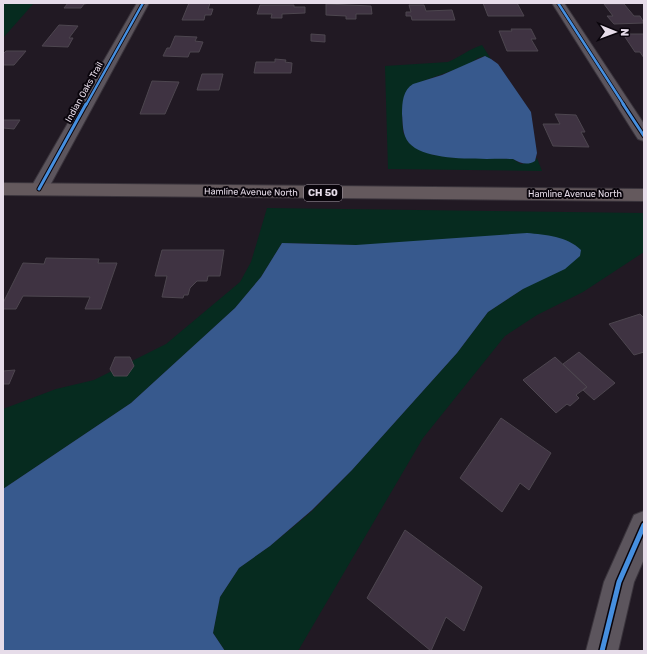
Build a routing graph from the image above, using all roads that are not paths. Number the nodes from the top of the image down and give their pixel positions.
1 (143, 3) edge
2 (558, 3) edge
3 (644, 136) edge
4 (3, 189) edge
5 (39, 189) junction
6 (644, 195) edge
7 (644, 525) edge
8 (602, 651) edge

1 - 5 street, Indian Oaks Trail
2 - 3 street
4 - 5 main road, Hamline Avenue North / CH 50
5 - 6 main road, Hamline Avenue North / CH 50
7 - 8 street

